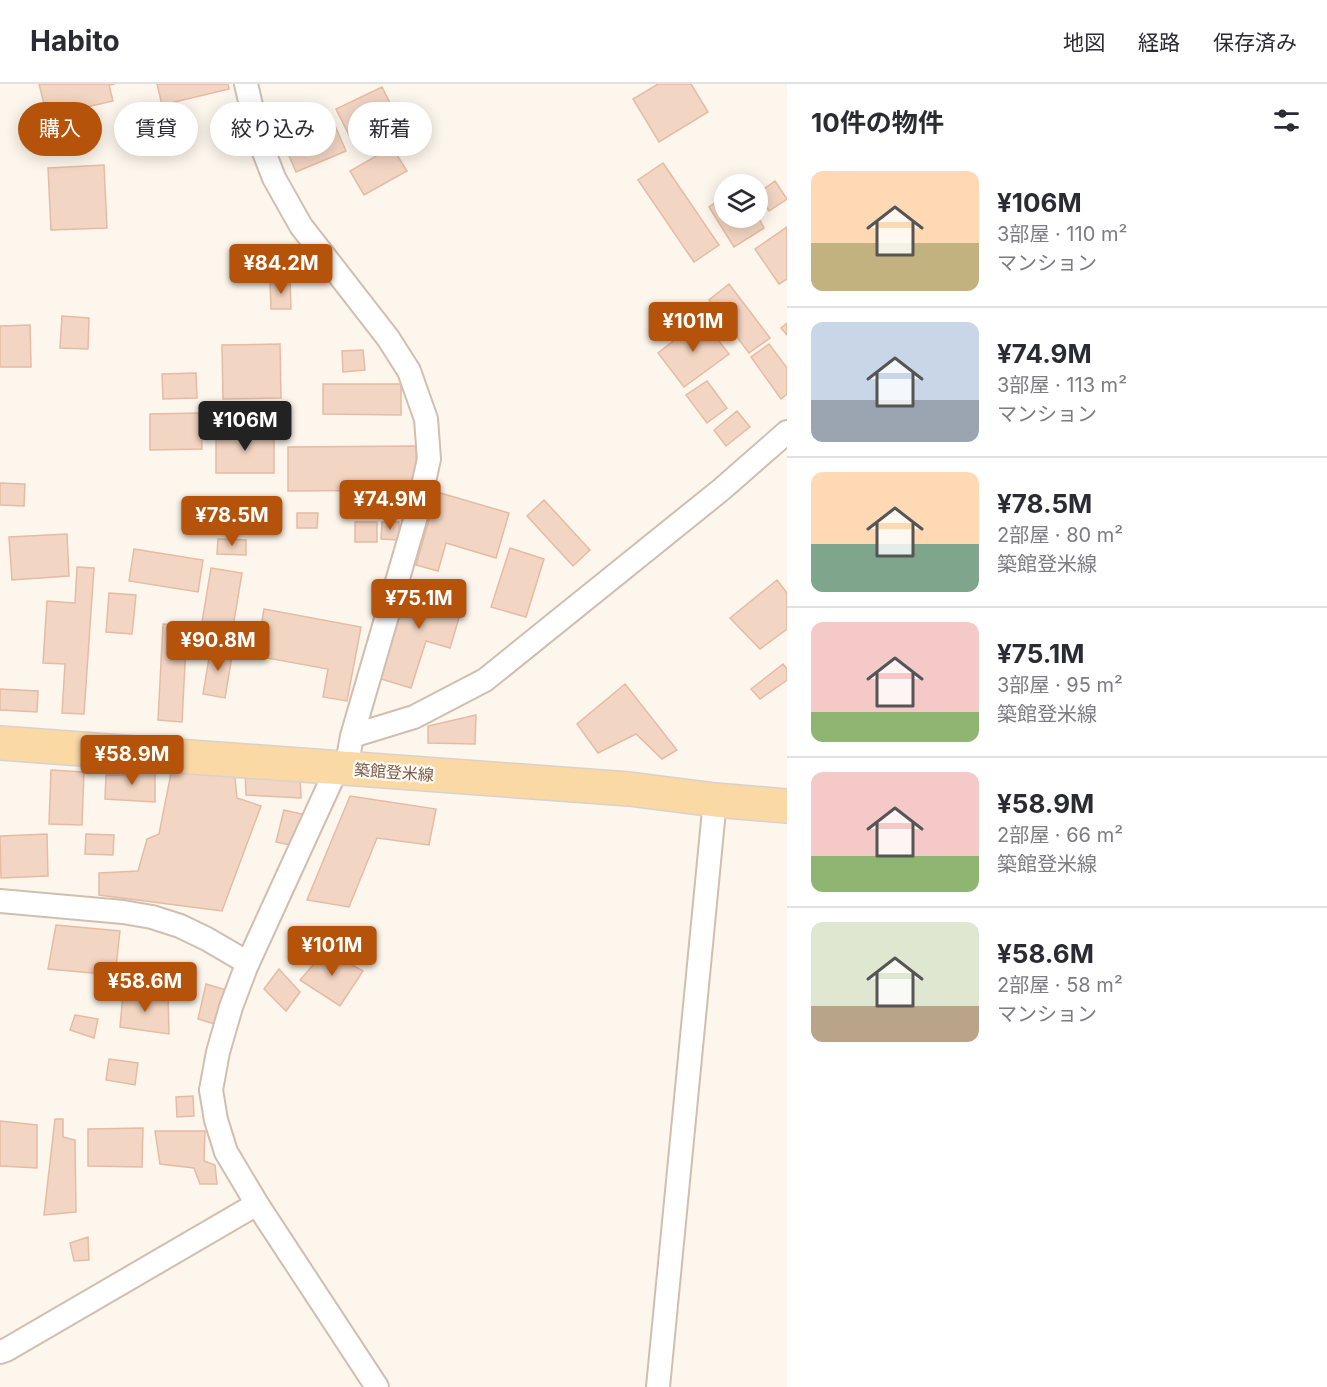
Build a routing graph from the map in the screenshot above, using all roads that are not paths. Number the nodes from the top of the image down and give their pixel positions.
1 (246, 84) edge
2 (787, 432) edge
3 (352, 736) junction
4 (0, 742) edge
5 (342, 769) junction
6 (716, 800) junction
7 (787, 806) edge
8 (0, 901) edge
9 (248, 963) junction
10 (257, 1204) junction
11 (0, 1352) edge
12 (377, 1387) edge
13 (658, 1387) edge

1 - 3 street
2 - 3 street
3 - 5 street
4 - 5 main road, 築館登米線
5 - 6 main road, 築館登米線
5 - 9 street
6 - 7 main road, 築館登米線
6 - 13 street
8 - 9 street
9 - 10 street
10 - 11 street
10 - 12 street

